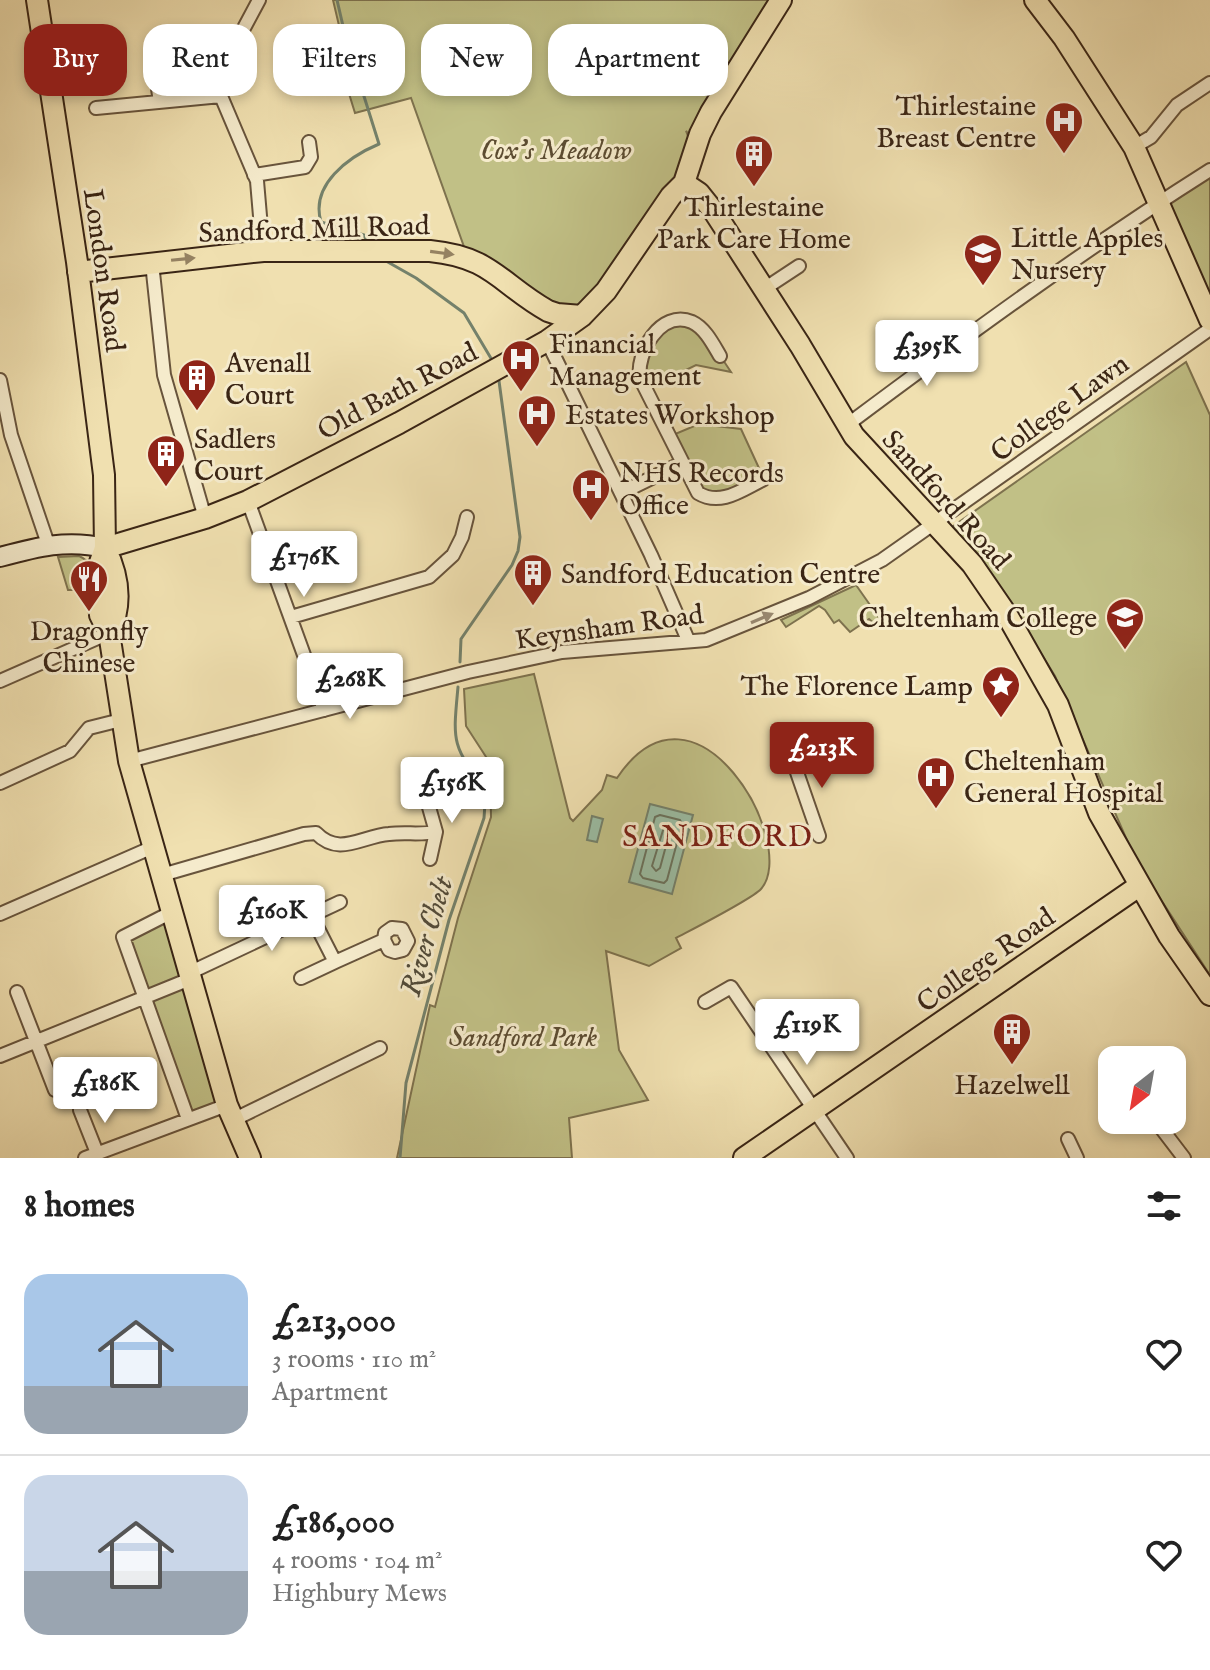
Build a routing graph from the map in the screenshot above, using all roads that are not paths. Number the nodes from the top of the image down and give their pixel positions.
1 (37, 0) edge
2 (259, 0) edge
3 (781, 0) edge
4 (1035, 0) edge
5 (246, 24) edge
6 (1210, 83) edge
7 (159, 96) edge
8 (221, 96) joint
9 (160, 102) junction
10 (96, 108) dead end
11 (309, 142) dead end
12 (1134, 147) junction
13 (1210, 170) edge
14 (254, 175) junction
15 (684, 183) junction
16 (1159, 202) junction
17 (263, 251) junction
18 (152, 263) junction
19 (799, 266) dead end
20 (78, 272) junction
21 (764, 289) junction
22 (528, 298) junction
23 (582, 316) junction
24 (1210, 320) edge
25 (1210, 329) edge
26 (547, 341) junction
27 (720, 356) dead end
28 (0, 380) edge
29 (847, 425) junction
30 (682, 463) junction
31 (764, 479) dead end
32 (621, 493) junction
33 (248, 501) junction
34 (467, 517) dead end
35 (205, 518) junction
36 (936, 524) junction
37 (48, 544) junction
38 (105, 548) junction
39 (0, 557) edge
40 (291, 617) junction
41 (109, 633) junction
42 (688, 640) junction
43 (0, 681) edge
44 (324, 710) junction
45 (121, 720) junction
46 (791, 755) dead end
47 (129, 761) junction
48 (0, 783) edge
49 (425, 793) dead end
50 (436, 832) junction
51 (819, 836) dead end
52 (153, 847) junction
53 (430, 859) dead end
54 (162, 875) junction
55 (1139, 886) junction
56 (340, 902) dead end
57 (172, 912) junction
58 (0, 914) edge
59 (311, 915) junction
60 (384, 940) dead end
61 (335, 962) junction
62 (190, 976) junction
63 (301, 978) dead end
64 (17, 992) dead end
65 (1210, 995) edge
66 (145, 997) junction
67 (705, 1002) dead end
68 (36, 1041) junction
69 (380, 1048) dead end
70 (0, 1056) edge
71 (55, 1090) dead end
72 (80, 1110) dead end
73 (815, 1110) junction
74 (230, 1113) junction
75 (188, 1119) junction
76 (1166, 1134) edge
77 (1068, 1139) dead end
78 (90, 1156) edge
79 (250, 1158) edge
80 (744, 1158) edge
81 (847, 1158) edge
82 (1077, 1158) edge
83 (1184, 1158) edge

1 - 20 main road, London Road
2 - 5 street
3 - 15 main road, Old Bath Road
4 - 12 main road
6 - 12 street
7 - 9 street
8 - 9 street
8 - 14 street
9 - 10 street
11 - 14 street
12 - 16 main road
13 - 16 street
14 - 17 street
15 - 21 main road, Sandford Road
15 - 23 main road, Old Bath Road
16 - 24 main road
16 - 29 street
18 -> 17 main road, Sandford Mill Road
17 -> 22 main road, Sandford Mill Road
18 - 20 main road, Sandford Mill Road
18 - 35 street
19 - 21 street
20 - 38 main road, London Road
21 - 29 main road, Sandford Road
22 - 23 main road, Sandford Mill Road
22 - 26 main road
23 - 26 main road, Old Bath Road
25 - 36 street, College Lawn
26 - 32 street
26 - 33 main road, Old Bath Road
27 - 30 street
28 - 37 street
29 - 36 main road, Sandford Road
30 - 31 street
30 - 32 street
32 - 42 street
33 - 35 main road, Old Bath Road
33 - 40 street
34 - 40 street
35 - 38 main road, Old Bath Road
42 -> 36 street, Keynsham Road
36 - 55 main road, Sandford Road
37 - 38 main road
37 - 39 main road
38 - 41 main road, London Road
40 - 44 street
41 - 43 street
41 - 45 main road, London Road
42 - 44 street, Keynsham Road
44 - 47 street, Keynsham Road
45 - 47 main road, London Road
45 - 48 street
46 - 51 street
47 - 52 main road, London Road
49 - 50 street
50 - 53 street
50 - 54 street
52 - 54 main road, London Road
52 - 58 street
54 - 57 main road, London Road
55 - 65 main road, Sandford Road
55 - 73 main road, College Road
56 - 59 street
57 - 62 main road, London Road
57 - 66 street
59 - 61 street
59 - 62 street
60 - 61 street
61 - 63 street
62 - 66 street
62 - 74 main road, London Road
64 - 68 street
66 - 68 street
66 - 75 street
67 - 73 street
68 - 70 street
68 - 71 street
69 - 74 street
72 - 78 street
73 - 80 main road, College Road
73 - 81 street
74 - 75 street
74 - 79 main road, London Road
75 - 78 street
76 - 83 street
77 - 82 street

